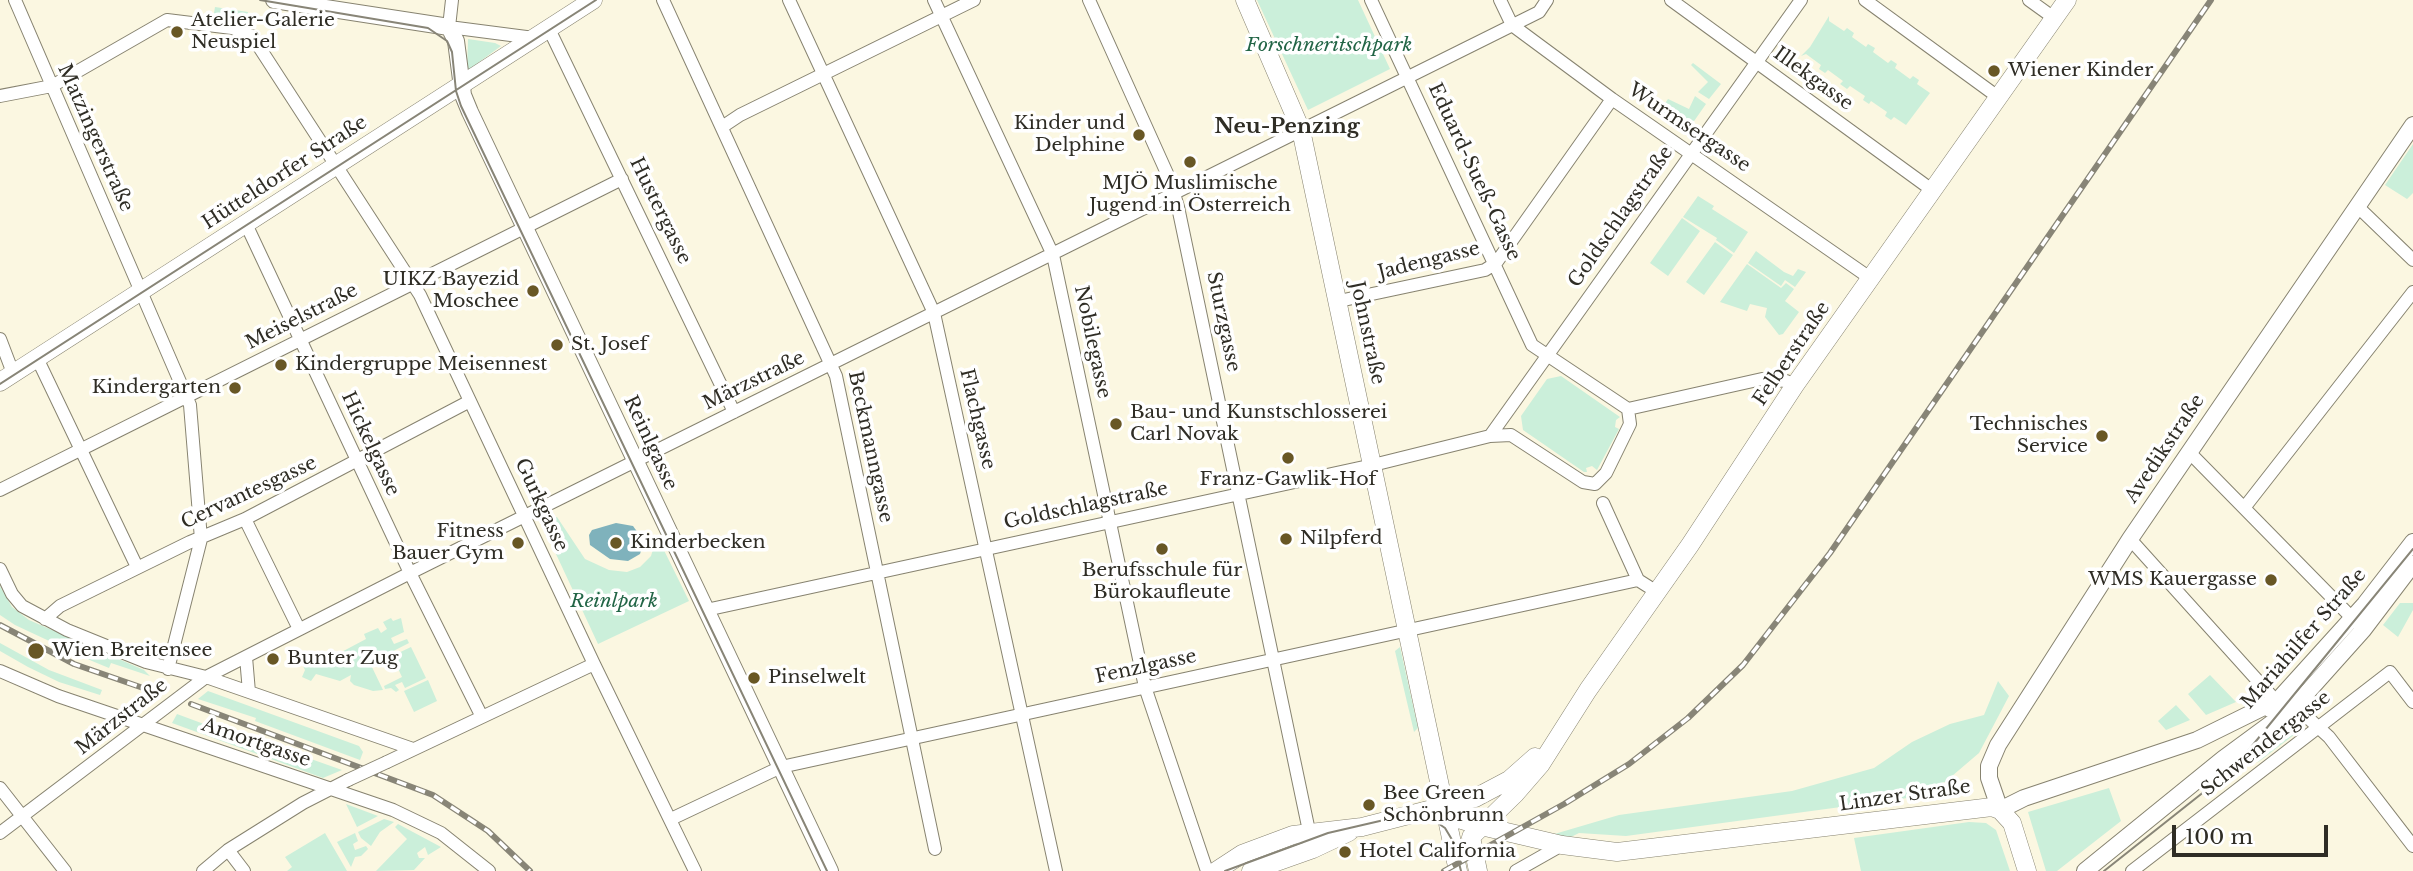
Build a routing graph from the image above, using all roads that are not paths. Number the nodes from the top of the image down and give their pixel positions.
1 (15, 0) edge
2 (274, 0) edge
3 (452, 0) edge
4 (593, 0) edge
5 (663, 0) edge
6 (789, 0) edge
7 (934, 0) edge
8 (974, 0) edge
9 (1089, 0) edge
10 (1245, 0) edge
11 (1371, 0) edge
12 (1500, 0) edge
13 (1547, 0) edge
14 (1671, 0) edge
15 (1801, 0) edge
16 (1865, 0) edge
17 (2029, 0) edge
18 (2067, 0) edge
19 (941, 16) junction
20 (2054, 18) junction
21 (1512, 25) junction
22 (449, 27) junction
23 (541, 33) junction
24 (1757, 61) junction
25 (823, 75) junction
26 (1408, 77) junction
27 (461, 85) junction
28 (52, 86) junction
29 (0, 96) edge
30 (1998, 97) junction
31 (1612, 99) junction
32 (2413, 125) edge
33 (722, 127) junction
34 (1301, 130) junction
35 (1690, 153) junction
36 (336, 165) junction
37 (622, 179) junction
38 (1932, 190) junction
39 (1174, 193) junction
40 (2357, 206) junction
41 (246, 223) junction
42 (524, 228) junction
43 (1053, 255) junction
44 (2413, 260) edge
45 (1496, 263) junction
46 (1870, 278) junction
47 (407, 286) junction
48 (141, 291) junction
49 (2413, 292) edge
50 (1339, 301) junction
51 (934, 313) junction
52 (0, 339) edge
53 (300, 340) junction
54 (1547, 355) junction
55 (37, 358) junction
56 (832, 363) junction
57 (7, 378) edge
58 (1795, 385) junction
59 (187, 396) junction
60 (470, 401) junction
61 (1628, 409) junction
62 (734, 412) junction
63 (1490, 436) junction
64 (82, 449) junction
65 (2189, 452) junction
66 (357, 461) junction
67 (635, 461) junction
68 (1373, 465) junction
69 (0, 490) edge
70 (1240, 493) junction
71 (1603, 503) dead end
72 (2244, 508) junction
73 (525, 516) junction
74 (245, 519) junction
75 (1112, 520) junction
76 (201, 539) junction
77 (2130, 539) junction
78 (2413, 542) edge
79 (987, 548) junction
80 (2413, 564) edge
81 (137, 567) junction
82 (0, 569) edge
83 (410, 573) junction
84 (877, 573) junction
85 (1639, 580) junction
86 (1657, 592) junction
87 (706, 610) junction
88 (45, 619) junction
89 (2357, 624) junction
90 (299, 629) junction
91 (1406, 631) junction
92 (246, 657) junction
93 (1273, 659) junction
94 (594, 664) junction
95 (168, 669) junction
96 (0, 671) edge
97 (206, 677) junction
98 (1145, 687) junction
99 (249, 692) junction
100 (2276, 701) junction
101 (2413, 702) edge
102 (2295, 706) junction
103 (1022, 713) junction
104 (482, 717) junction
105 (144, 724) junction
106 (2320, 728) junction
107 (1558, 735) junction
108 (912, 737) junction
109 (412, 749) junction
110 (2223, 759) junction
111 (781, 767) junction
112 (0, 788) edge
113 (328, 789) junction
114 (1444, 807) junction
115 (2000, 810) junction
116 (22, 816) junction
117 (671, 818) junction
118 (1481, 826) junction
119 (1362, 827) junction
120 (1309, 831) junction
121 (0, 833) edge
122 (1562, 845) junction
123 (2413, 846) edge
124 (936, 849) dead end
125 (228, 850) junction
126 (2149, 866) edge
127 (65, 871) edge
128 (204, 871) edge
129 (244, 871) edge
130 (489, 871) edge
131 (695, 871) edge
132 (830, 871) edge
133 (1056, 871) edge
134 (1206, 871) edge
135 (1216, 871) edge
136 (1251, 871) edge
137 (1458, 871) edge
138 (1478, 871) edge
139 (1516, 871) edge
140 (2027, 871) edge
141 (2085, 871) edge
142 (2132, 871) edge

1 - 28 street, Matzingerstraße
2 - 22 street
3 - 22 street
4 - 23 main road, Hütteldorfer Straße
5 - 33 street, Beckmanngasse
6 - 25 street, Flachgasse
7 - 19 street, Nobilegasse
8 - 19 street
9 - 39 street, Sturzgasse
10 - 34 main road, Johnstraße
11 - 26 street, Eduard-Sueß-Gasse
12 - 21 street, Wurmsergasse
13 - 21 street, Märzstraße
14 - 24 street, Illekgasse
15 - 24 street, Goldschlagstraße
16 - 30 street
17 - 20 street
18 - 20 main road, Felberstraße
19 - 25 street
19 - 43 street, Nobilegasse
20 - 30 main road, Felberstraße
21 - 26 street, Märzstraße
21 - 31 street, Wurmsergasse
22 - 23 street
22 - 27 street, Reinlgasse
23 - 27 main road, Hütteldorfer Straße
23 - 37 street, Hustergasse
24 - 35 street, Goldschlagstraße
24 - 38 street, Illekgasse
25 - 33 street
25 - 51 street, Flachgasse
26 - 34 street, Märzstraße
26 - 45 street, Eduard-Sueß-Gasse
27 - 36 main road, Hütteldorfer Straße
27 - 42 street, Reinlgasse
28 - 29 street
28 - 36 street, Gurkgasse
28 - 48 street, Matzingerstraße
30 - 38 main road, Felberstraße
31 - 35 street, Wurmsergasse
31 - 45 street, Jadengasse
32 - 40 street, Avedikstraße
33 - 56 street, Beckmanngasse
34 - 39 street, Märzstraße
34 - 50 main road, Johnstraße
35 - 46 street, Wurmsergasse
35 - 54 street, Goldschlagstraße
36 - 41 main road, Hütteldorfer Straße
36 - 47 street, Gurkgasse
37 - 42 street, Meiselstraße
37 - 62 street, Hustergasse
38 - 46 main road, Felberstraße
39 - 43 street, Märzstraße
39 - 70 street, Sturzgasse
40 - 44 street
40 - 65 street, Avedikstraße
41 - 48 main road, Hütteldorfer Straße
41 - 53 street, Hickelgasse
42 - 47 street, Meiselstraße
42 - 67 street, Reinlgasse
43 - 51 street, Märzstraße
43 - 75 street, Nobilegasse
45 - 50 street, Jadengasse
45 - 54 street, Eduard-Sueß-Gasse
46 - 58 main road, Felberstraße
47 - 53 street, Meiselstraße
47 - 60 street, Gurkgasse
48 - 55 main road, Hütteldorfer Straße
48 - 59 street, Matzingerstraße
49 - 72 street
50 - 68 main road, Johnstraße
51 - 56 street, Märzstraße
51 - 79 street, Flachgasse
52 - 57 street
53 - 59 street, Meiselstraße
53 - 66 street, Hickelgasse
54 - 61 street, Eduard-Sueß-Gasse
54 - 63 street, Goldschlagstraße
55 - 57 main road, Hütteldorfer Straße
55 - 64 street
56 - 62 street, Märzstraße
56 - 84 street, Beckmanngasse
58 - 61 street
58 - 86 main road, Felberstraße
59 - 64 street, Meiselstraße
59 - 76 street, Matzingerstraße
60 - 66 street, Cervantesgasse
60 - 73 street, Gurkgasse
61 - 63 street, Goldschlagstraße
62 - 67 street, Märzstraße
63 - 68 street, Goldschlagstraße
64 - 69 street, Meiselstraße
64 - 81 street
65 - 72 street
65 - 77 street, Avedikstraße
66 - 74 street, Cervantesgasse
66 - 83 street, Hickelgasse
67 - 73 street, Märzstraße
67 - 87 street, Reinlgasse
68 - 70 street, Goldschlagstraße
68 - 91 main road, Johnstraße
70 - 75 street, Goldschlagstraße
70 - 93 street, Sturzgasse
71 - 85 street
72 - 89 street
73 - 83 street, Märzstraße
73 - 94 street, Gurkgasse
74 - 76 street, Cervantesgasse
74 - 90 street
75 - 79 street, Goldschlagstraße
75 - 98 street, Nobilegasse
76 - 81 street, Cervantesgasse
76 - 95 street, Matzingerstraße
77 - 100 street
77 - 115 street, Avedikstraße
78 - 89 street, Mariahilfer Straße
79 - 84 street, Goldschlagstraße
79 - 103 street, Flachgasse
80 - 89 street, Mariahilfer Straße
81 - 88 street, Cervantesgasse
82 - 88 street
83 - 90 street, Märzstraße
83 - 104 street, Hickelgasse
84 - 87 street, Goldschlagstraße
84 - 108 street, Beckmanngasse
85 - 86 street
85 - 91 street, Fenzlgasse
86 - 107 main road, Felberstraße
87 - 111 street, Reinlgasse
88 - 95 street
89 - 100 street, Mariahilfer Straße
89 - 102 street, Mariahilfer Straße
90 - 92 street, Märzstraße
91 - 93 street, Fenzlgasse
91 - 114 main road, Johnstraße
92 - 97 street, Märzstraße
92 - 99 street
93 - 98 street, Fenzlgasse
93 - 120 street, Sturzgasse
94 - 104 street
94 - 117 street, Gurkgasse
95 - 97 street
96 - 105 street, Amortgasse
97 - 99 street
97 - 105 street, Märzstraße
98 - 103 street, Fenzlgasse
98 - 134 street, Nobilegasse
99 - 109 street
100 - 102 street
100 - 110 street, Mariahilfer Straße
100 - 115 street, Linzer Straße
101 - 106 street, Schwendergasse
102 - 106 street
102 - 110 street, Mariahilfer Straße
103 - 108 street, Fenzlgasse
103 - 133 street, Flachgasse
104 - 109 street
105 - 113 street, Amortgasse
105 - 116 street, Märzstraße
106 - 123 street
106 - 126 street, Schwendergasse
107 - 114 main road, Felberstraße
107 - 118 main road, Felberstraße
108 - 111 street, Fenzlgasse
108 - 124 street, Beckmanngasse
109 - 113 street, bridge
110 - 141 street, Mariahilfer Straße
111 - 117 street, Fenzlgasse
111 - 132 street, Reinlgasse
112 - 116 street
113 - 125 street
113 - 130 street, Amortgasse
114 - 118 main road, Linzer Straße
114 - 119 main road
114 - 137 main road, Johnstraße
115 - 122 main road, Linzer Straße
115 - 140 main road
116 - 121 street, Märzstraße
116 - 127 street
117 - 131 street, Gurkgasse
118 - 122 main road, Linzer Straße
118 - 138 main road
119 - 120 main road
119 - 136 main road
120 - 135 main road
122 - 139 street
125 - 128 street
125 - 129 street
126 - 142 street, Schwendergasse

